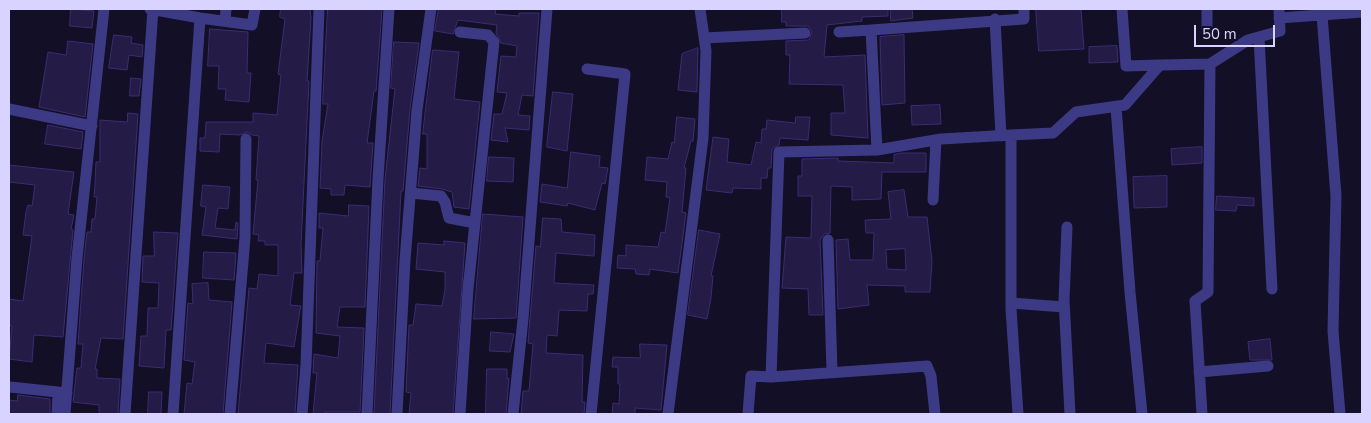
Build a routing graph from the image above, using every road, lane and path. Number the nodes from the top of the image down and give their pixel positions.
1 (104, 9) edge
2 (151, 9) edge
3 (226, 9) edge
4 (255, 9) edge
5 (319, 9) edge
6 (389, 9) edge
7 (431, 9) edge
8 (547, 9) edge
9 (700, 9) edge
10 (1024, 9) edge
11 (1122, 9) edge
12 (1207, 9) edge
13 (1362, 12) edge
14 (1279, 14) edge
15 (1322, 15) junction
16 (200, 18) junction
17 (995, 20) junction
18 (225, 22) junction
19 (1207, 28) dead end
20 (871, 30) junction
21 (460, 32) dead end
22 (839, 32) dead end
23 (805, 33) dead end
24 (1259, 37) junction
25 (704, 38) junction
26 (1210, 64) junction
27 (1160, 65) junction
28 (587, 69) dead end
29 (1116, 106) junction
30 (9, 109) edge
31 (92, 126) junction
32 (1006, 135) junction
33 (246, 139) dead end
34 (936, 140) junction
35 (876, 150) junction
36 (412, 193) junction
37 (932, 200) dead end
38 (475, 223) junction
39 (1066, 227) dead end
40 (828, 240) dead end
41 (1272, 289) dead end
42 (1011, 303) junction
43 (1064, 307) junction
44 (1268, 366) dead end
45 (832, 372) junction
46 (1199, 372) junction
47 (771, 377) junction
48 (10, 387) dead end
49 (62, 393) junction
50 (57, 414) edge
51 (65, 414) edge
52 (126, 414) edge
53 (173, 414) edge
54 (230, 414) edge
55 (302, 414) edge
56 (368, 414) edge
57 (397, 414) edge
58 (460, 414) edge
59 (514, 414) edge
60 (591, 414) edge
61 (668, 414) edge
62 (748, 414) edge
63 (935, 414) edge
64 (1018, 414) edge
65 (1070, 414) edge
66 (1142, 414) edge
67 (1202, 414) edge
68 (1340, 414) edge

1 - 31 street
2 - 16 street
2 - 52 street
3 - 18 street
4 - 18 street
5 - 55 street
6 - 56 street
7 - 36 street
8 - 59 street
9 - 25 street
10 - 17 street
11 - 27 street
12 - 19 street
13 - 15 street
14 - 15 street
14 - 24 street
15 - 68 street
16 - 18 street
16 - 53 street
17 - 20 street
17 - 32 street
20 - 22 street
20 - 35 street
21 - 38 street
23 - 25 street
24 - 26 street
24 - 41 street
25 - 61 street
26 - 27 street
26 - 46 street
27 - 29 street
28 - 60 street
29 - 32 street
29 - 66 street
30 - 31 street
31 - 49 street
32 - 34 street
32 - 42 street
33 - 54 street
34 - 35 street
34 - 37 street
35 - 47 street
36 - 38 street
36 - 57 street
38 - 58 street
39 - 43 street
40 - 45 street
42 - 43 street
42 - 64 street
43 - 65 street
44 - 46 street
45 - 47 street
45 - 63 street
46 - 67 street
47 - 62 street
48 - 49 street
49 - 50 street
49 - 51 street

